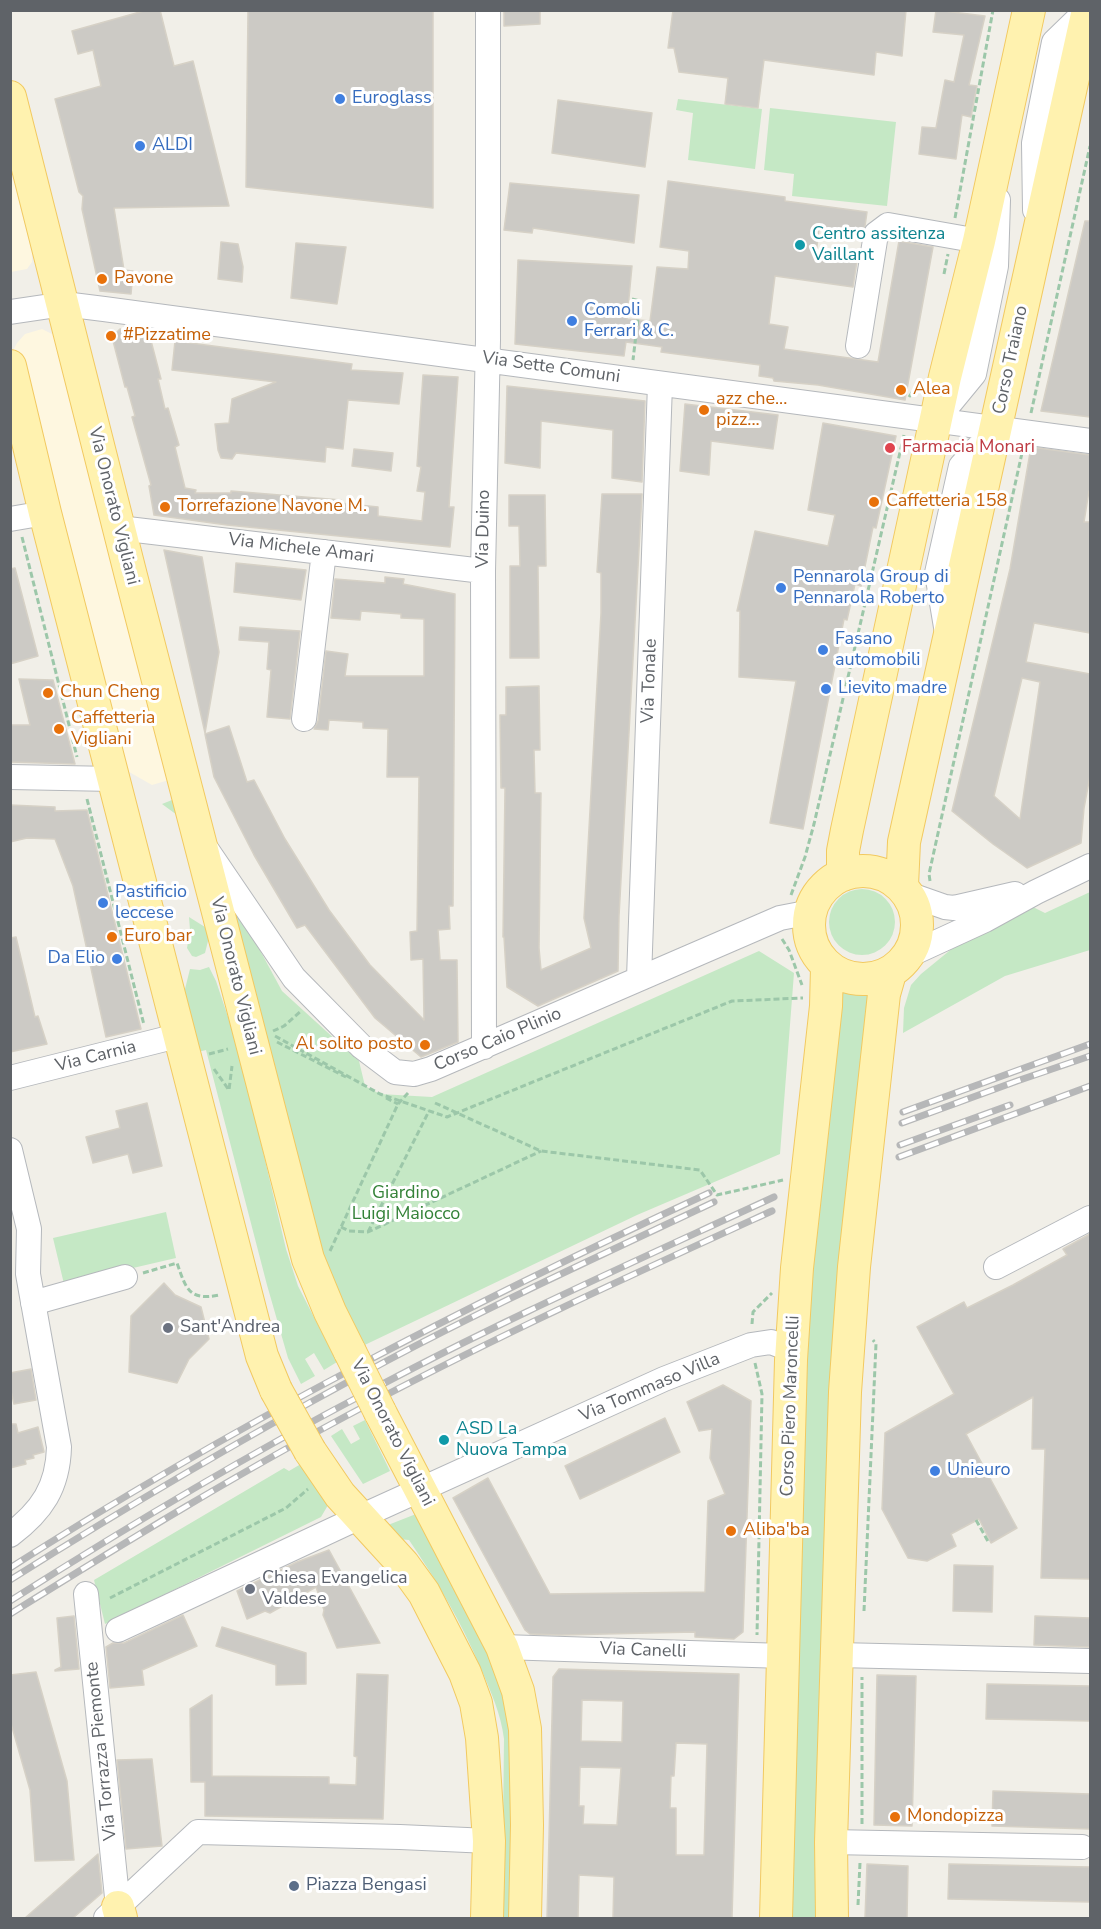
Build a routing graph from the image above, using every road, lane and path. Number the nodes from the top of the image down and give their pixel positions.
1 (488, 10) edge
2 (993, 10) edge
3 (1029, 10) edge
4 (1088, 10) edge
5 (10, 97) edge
6 (1000, 146) junction
7 (1090, 146) edge
8 (965, 239) junction
9 (942, 282) dead end
10 (632, 299) dead end
11 (64, 304) junction
12 (10, 312) edge
13 (858, 346) dead end
14 (488, 359) junction
15 (10, 366) edge
16 (921, 379) dead end
17 (630, 380) junction
18 (660, 384) junction
19 (907, 400) dead end
20 (1031, 414) dead end
21 (936, 421) junction
22 (996, 428) junction
23 (904, 431) dead end
24 (1090, 441) edge
25 (1023, 452) dead end
26 (25, 517) edge
27 (119, 528) junction
28 (324, 552) junction
29 (483, 571) junction
30 (304, 719) dead end
31 (10, 777) edge
32 (114, 779) junction
33 (82, 780) junction
34 (202, 843) junction
35 (1090, 866) edge
36 (843, 875) junction
37 (914, 890) junction
38 (1036, 892) junction
39 (803, 899) junction
40 (780, 936) dead end
41 (899, 964) junction
42 (827, 967) junction
43 (639, 978) junction
44 (252, 1042) junction
45 (148, 1044) junction
46 (484, 1047) junction
47 (190, 1050) junction
48 (10, 1078) edge
49 (409, 1092) dead end
50 (399, 1103) junction
51 (435, 1103) dead end
52 (429, 1111) junction
53 (457, 1113) junction
54 (10, 1150) edge
55 (541, 1151) junction
56 (788, 1179) dead end
57 (1090, 1218) edge
58 (341, 1227) junction
59 (368, 1232) junction
60 (328, 1255) dead end
61 (996, 1267) dead end
62 (125, 1277) joint
63 (219, 1295) dead end
64 (33, 1303) junction
65 (871, 1336) dead end
66 (792, 1350) junction
67 (318, 1463) junction
68 (421, 1490) junction
69 (360, 1517) junction
70 (976, 1520) dead end
71 (19, 1528) edge
72 (989, 1543) dead end
73 (86, 1594) dead end
74 (110, 1598) dead end
75 (864, 1619) dead end
76 (118, 1630) dead end
77 (502, 1647) junction
78 (850, 1655) junction
79 (784, 1656) junction
80 (1090, 1661) edge
81 (489, 1841) junction
82 (846, 1842) junction
83 (1082, 1847) dead end
84 (845, 1913) edge
85 (115, 1915) edge
86 (487, 1918) edge
87 (525, 1918) edge
88 (776, 1918) edge

1 - 14 street, Via Duino
2 - 8 path
3 - 6 main road
4 - 22 main road, Corso Traiano
5 - 11 main road, Via Onorato Vigliani
6 - 8 main road
6 - 21 street
7 - 20 path
8 - 9 path
8 - 13 street
8 - 21 main road
10 - 17 path
11 - 12 street, Via Sette Comuni
11 - 14 street, Via Sette Comuni
11 - 27 main road, Via Onorato Vigliani
14 - 17 street, Via Sette Comuni
14 - 29 street, Via Duino
15 - 26 main road
16 - 19 path
17 - 18 street, Via Sette Comuni
18 - 21 street, Via Sette Comuni
18 - 43 street, Via Tonale
21 - 22 street, Via Sette Comuni
21 - 36 main road
22 - 24 street, Via Sette Comuni
22 - 37 main road, Corso Traiano
23 - 39 path
25 - 37 path
26 - 32 main road
26 - 33 path
27 - 28 street, Via Michele Amari
27 - 34 main road, Via Onorato Vigliani
28 - 29 street, Via Michele Amari
28 - 30 street
29 - 46 street, Via Duino
31 - 33 street
32 - 33 street
32 - 47 main road
33 - 45 path
34 - 44 main road, Via Onorato Vigliani
34 - 46 street, Corso Caio Plinio
35 - 38 street
36 - 37 main road
36 - 39 main road
37 - 38 street
37 - 41 main road
38 - 41 street
39 - 42 main road
39 - 43 street, Corso Caio Plinio
40 - 53 path
41 - 42 main road
41 - 78 main road
42 - 66 main road, Corso Piero Maroncelli
43 - 46 street, Corso Caio Plinio
44 - 47 path
44 - 47 path
44 - 50 path
44 - 68 main road, Via Onorato Vigliani, bridge
45 - 47 street, Via Carnia
45 - 48 street, Via Carnia
47 - 67 main road, bridge
49 - 50 path
50 - 52 path
50 - 58 path
51 - 53 path
52 - 53 path
52 - 59 path
53 - 55 path
54 - 64 street
55 - 56 path
55 - 59 path
57 - 61 street
58 - 59 path
58 - 60 path
62 - 63 path
62 - 64 street
64 - 71 street
65 - 75 path
66 - 68 street, Via Tommaso Villa
66 - 79 main road, Corso Piero Maroncelli
67 - 69 main road
67 - 74 path
68 - 69 street, Via Tommaso Villa
68 - 77 main road, Via Onorato Vigliani
69 - 76 street, Via Tommaso Villa
69 - 81 main road
70 - 72 path
73 - 85 street, Via Torrazza Piemonte
77 - 79 street, Via Canelli
77 - 87 main road, Via Onorato Vigliani
78 - 80 street
78 - 82 main road
78 - 82 path
79 - 88 main road, Corso Piero Maroncelli
81 - 85 street
81 - 86 main road
82 - 83 street
82 - 84 main road
82 - 84 path

